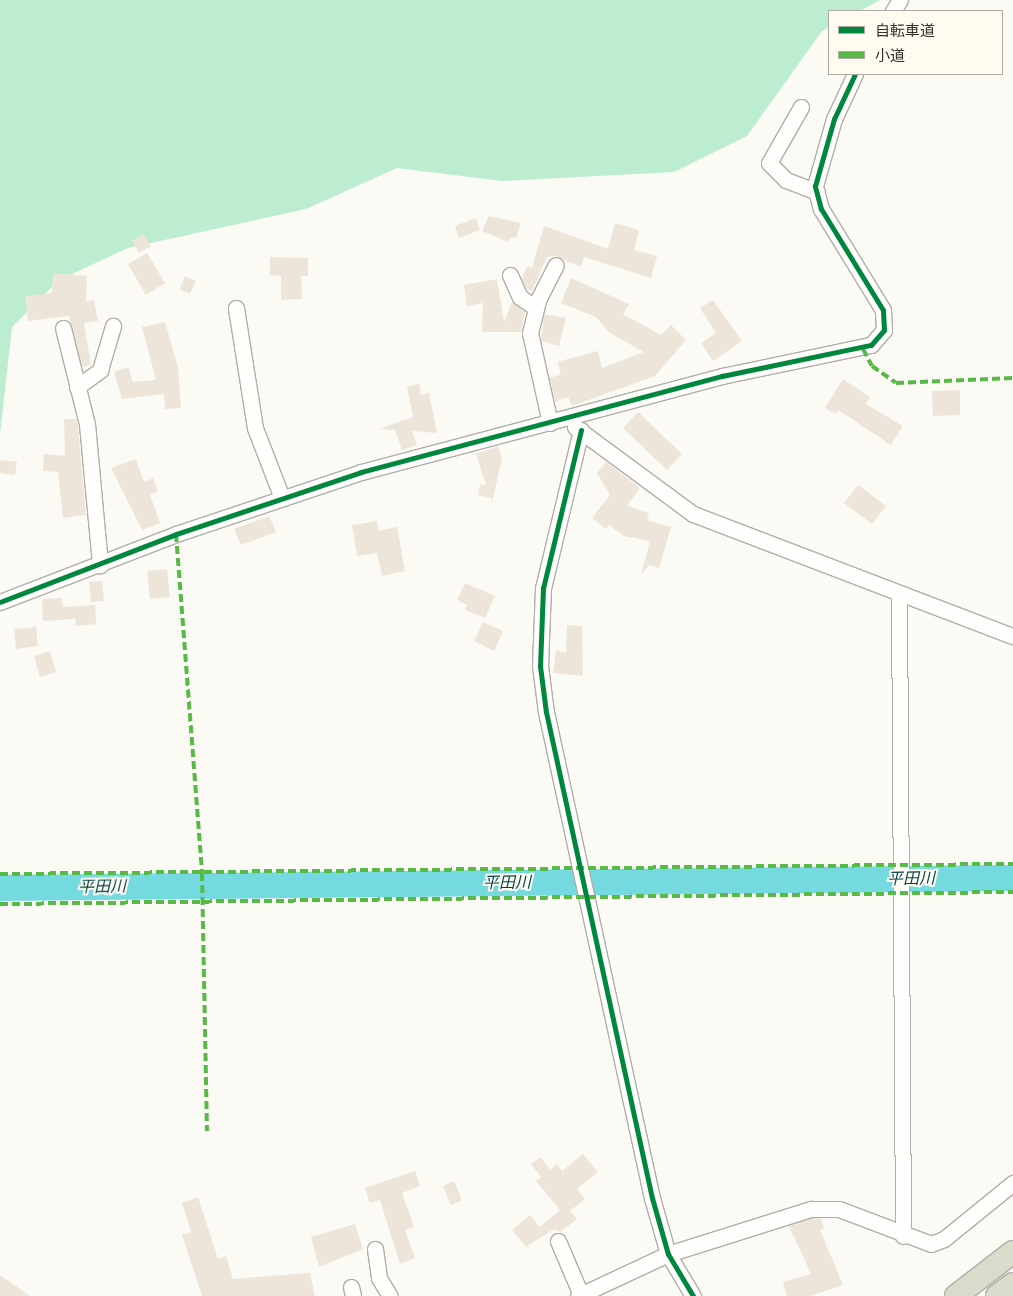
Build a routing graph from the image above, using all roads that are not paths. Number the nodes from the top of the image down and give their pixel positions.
1 (855, 75) edge
2 (801, 107) dead end
3 (817, 192) junction
4 (556, 265) dead end
5 (510, 275) dead end
6 (236, 308) dead end
7 (536, 308) junction
8 (113, 326) dead end
9 (63, 328) dead end
10 (78, 387) junction
11 (556, 421) junction
12 (581, 430) junction
13 (282, 498) junction
14 (100, 565) junction
15 (900, 595) junction
16 (0, 602) edge
17 (1013, 636) edge
18 (1013, 1183) edge
19 (903, 1236) junction
20 (558, 1241) dead end
21 (375, 1249) dead end
22 (1013, 1252) edge
23 (668, 1254) junction
24 (1013, 1284) edge
25 (580, 1295) edge
26 (390, 1296) edge
27 (693, 1296) edge
28 (956, 1296) edge
29 (996, 1296) edge

1 - 3 street
2 - 3 street
3 - 11 street
4 - 7 street
5 - 7 street
6 - 13 street
7 - 11 street
8 - 10 street
9 - 10 street
10 - 14 street
11 - 12 street
11 - 13 street
12 - 15 street
12 - 23 street
13 - 14 street
14 - 16 street
15 - 17 street
15 - 19 street
18 - 19 street
19 - 23 street
20 - 25 street
21 - 26 street
22 - 28 highway
23 - 25 street
23 - 27 street
24 - 29 highway

